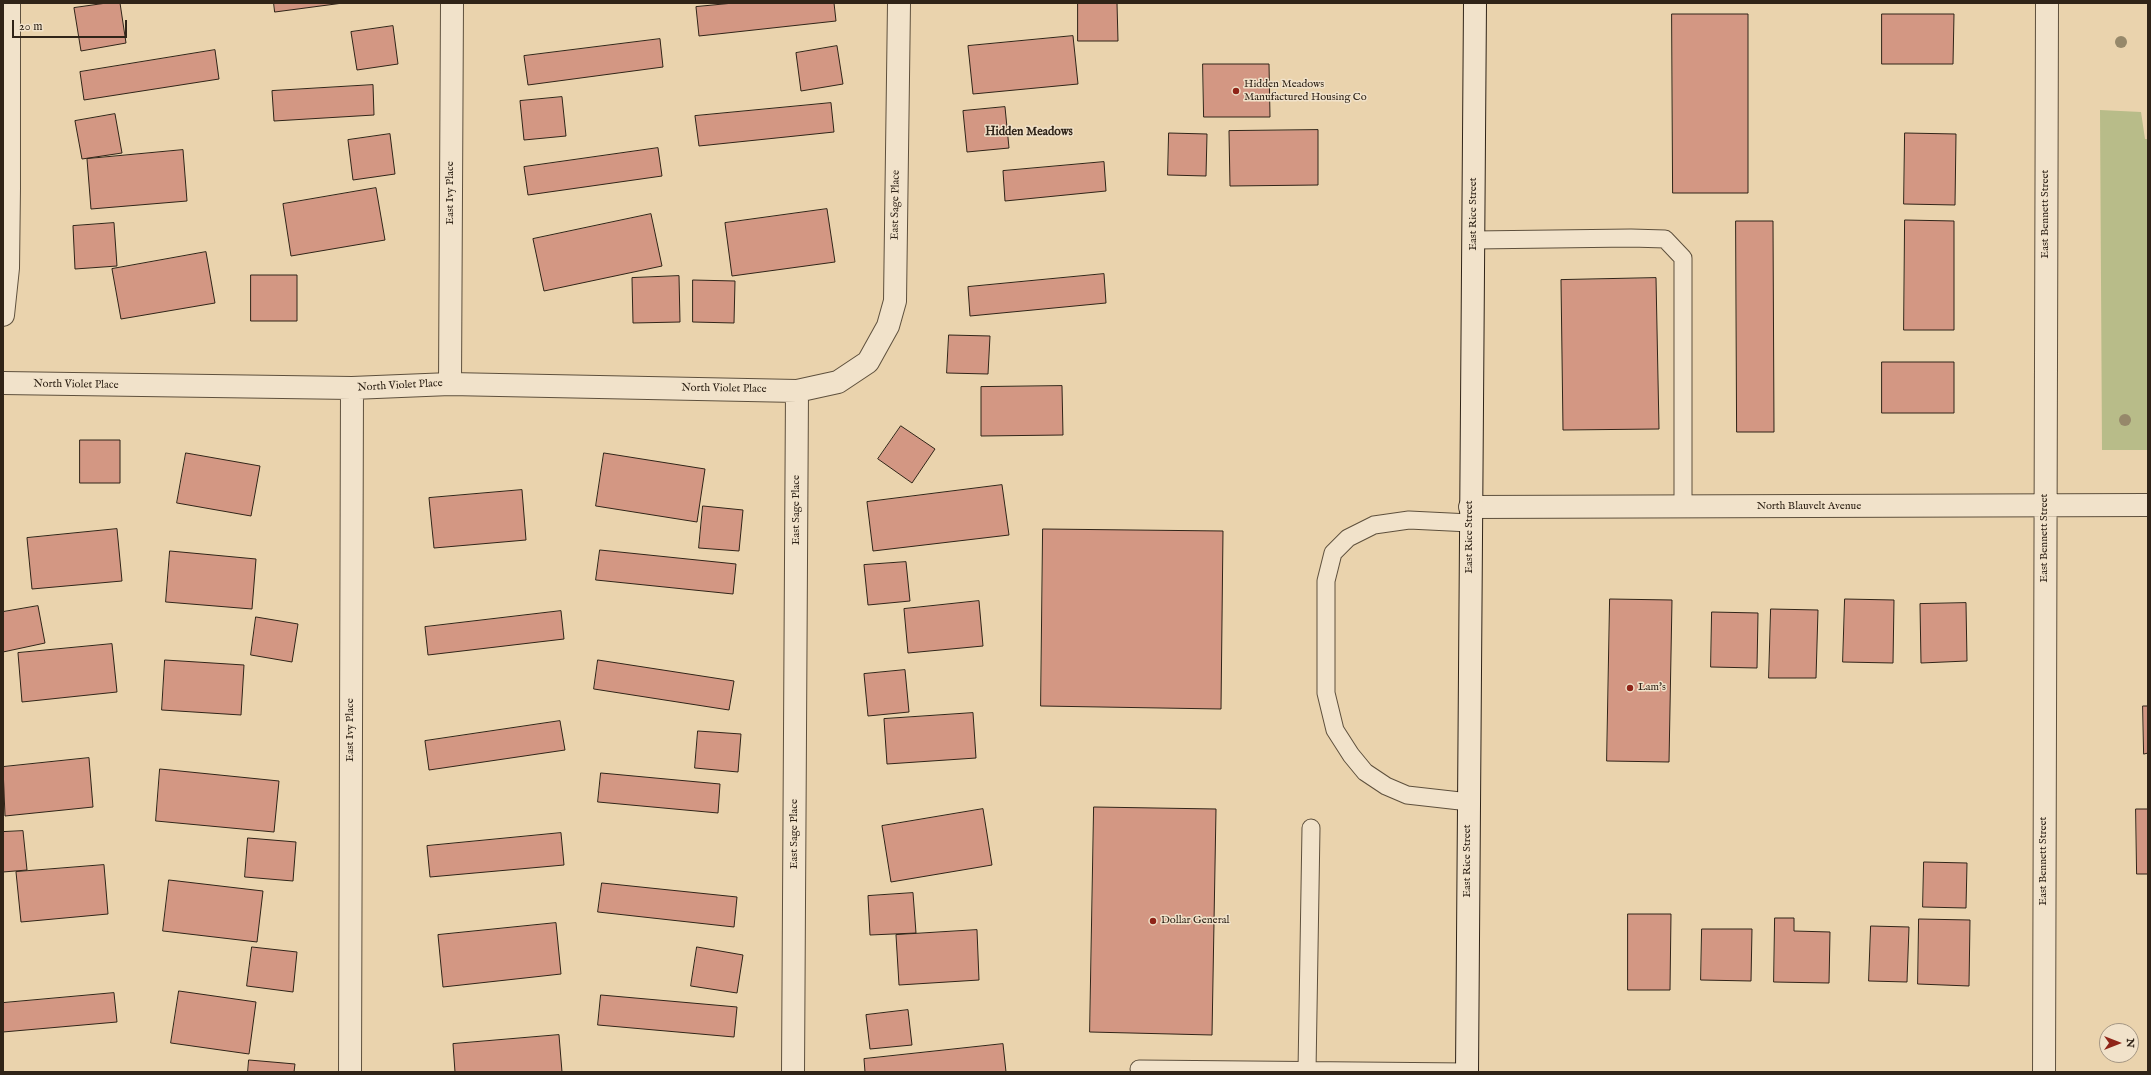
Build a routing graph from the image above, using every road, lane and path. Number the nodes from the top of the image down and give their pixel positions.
1 (10, 3) edge
2 (452, 3) edge
3 (899, 3) edge
4 (1475, 3) edge
5 (2047, 3) edge
6 (1474, 240) junction
7 (3, 315) edge
8 (3, 384) edge
9 (450, 384) junction
10 (352, 388) junction
11 (798, 391) junction
12 (2148, 505) edge
13 (2046, 506) junction
14 (1683, 507) junction
15 (1470, 515) junction
16 (1469, 802) junction
17 (1311, 828) dead end
18 (1140, 1069) dead end
19 (1307, 1070) junction
20 (350, 1072) edge
21 (793, 1072) edge
22 (1468, 1072) edge
23 (2044, 1072) edge

1 - 7 street
2 - 9 street, East Ivy Place
3 - 11 street, East Sage Place
4 - 6 street, East Rice Street
5 - 13 street, East Bennett Street
6 - 14 lane
6 - 15 street, East Rice Street
8 - 10 street, North Violet Place
9 - 10 street, North Violet Place
9 - 11 street, North Violet Place
10 - 20 street, East Ivy Place
11 - 21 street, East Sage Place
12 - 13 street, North Blauvelt Avenue
13 - 14 street, North Blauvelt Avenue
13 - 23 street, East Bennett Street
14 - 15 street, North Blauvelt Avenue
15 - 16 street, East Rice Street
15 - 16 lane
16 - 22 street, East Rice Street
17 - 19 lane
18 - 19 lane
19 - 22 lane

